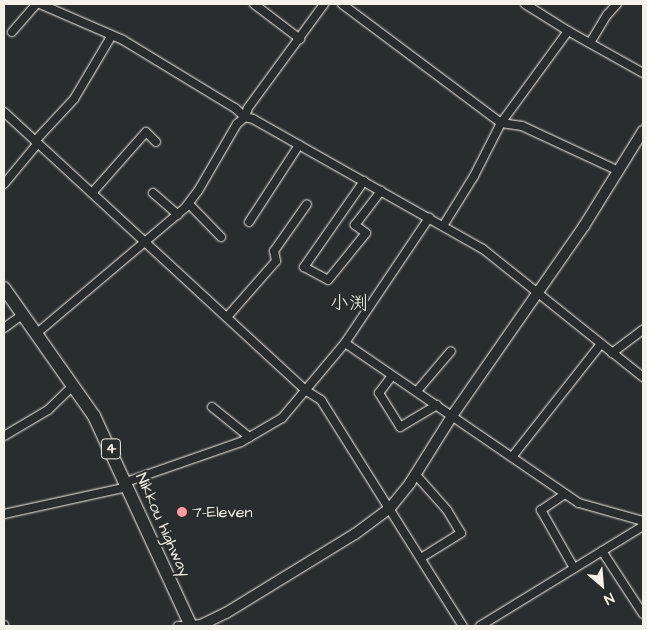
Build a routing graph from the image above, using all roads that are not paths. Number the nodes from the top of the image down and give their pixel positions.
1 (38, 4) edge
2 (254, 4) edge
3 (324, 4) edge
4 (342, 4) edge
5 (525, 4) edge
6 (617, 4) edge
7 (568, 31) junction
8 (12, 32) dead end
9 (112, 35) junction
10 (300, 39) junction
11 (590, 44) junction
12 (643, 73) edge
13 (4, 112) edge
14 (245, 117) junction
15 (501, 123) junction
16 (643, 131) edge
17 (37, 142) junction
18 (156, 142) dead end
19 (299, 145) junction
20 (619, 171) junction
21 (364, 181) junction
22 (4, 184) edge
23 (381, 191) junction
24 (92, 193) junction
25 (153, 193) dead end
26 (189, 204) junction
27 (307, 204) dead end
28 (178, 214) junction
29 (429, 218) junction
30 (248, 222) dead end
31 (443, 226) junction
32 (221, 237) dead end
33 (146, 242) junction
34 (4, 288) edge
35 (538, 293) junction
36 (23, 314) junction
37 (227, 317) junction
38 (4, 328) edge
39 (643, 330) edge
40 (37, 333) junction
41 (345, 343) junction
42 (602, 344) junction
43 (451, 351) dead end
44 (612, 353) junction
45 (391, 376) junction
46 (643, 378) edge
47 (74, 386) junction
48 (306, 390) junction
49 (417, 391) junction
50 (437, 405) junction
51 (212, 407) dead end
52 (452, 416) junction
53 (4, 436) edge
54 (249, 437) junction
55 (512, 457) junction
56 (416, 475) junction
57 (127, 484) junction
58 (565, 494) junction
59 (390, 508) junction
60 (4, 514) edge
61 (643, 521) edge
62 (643, 526) edge
63 (602, 551) junction
64 (421, 558) junction
65 (574, 568) junction
66 (643, 614) edge
67 (178, 626) edge
68 (191, 626) edge
69 (463, 626) edge
70 (480, 626) edge

1 - 8 street
1 - 9 street
2 - 10 street
3 - 10 street
4 - 15 street
5 - 7 street
6 - 11 street
7 - 11 street
7 - 15 street
9 - 14 street
9 - 17 street
10 - 14 street
11 - 12 street
13 - 17 street
14 - 19 street
14 - 26 street
15 - 20 street
15 - 31 street
16 - 20 street
17 - 22 street
17 - 24 street
18 - 24 street
19 - 21 street
19 - 30 street
20 - 35 street
21 - 23 street
21 - 23 street
23 - 29 street
24 - 33 street
25 - 28 street
26 - 28 street
26 - 32 street
27 - 37 street
28 - 33 street
29 - 31 street
29 - 41 street
31 - 35 street
33 - 37 street
33 - 40 street
34 - 36 highway, Nikkou highway / 4
35 - 42 street
35 - 52 street
36 - 38 street
36 - 40 highway, Nikkou highway / 4
37 - 48 street
39 - 44 street
40 - 47 highway, Nikkou highway / 4
41 - 45 street
41 - 48 street
42 - 44 street
42 - 55 street
43 - 49 street
44 - 46 street
45 - 49 street
45 - 50 street
47 - 53 street
47 - 57 highway, Nikkou highway / 4
48 - 54 street
48 - 59 street
49 - 50 street
50 - 52 street
51 - 54 street
52 - 55 street
52 - 56 street
54 - 57 street
55 - 58 street
56 - 59 street
56 - 64 street
57 - 60 street
57 - 68 highway, Nikkou highway / 4
58 - 61 street
58 - 65 street
59 - 64 street
59 - 68 street
62 - 63 street
63 - 65 street
63 - 66 street
64 - 69 street
65 - 70 street
67 - 68 street

